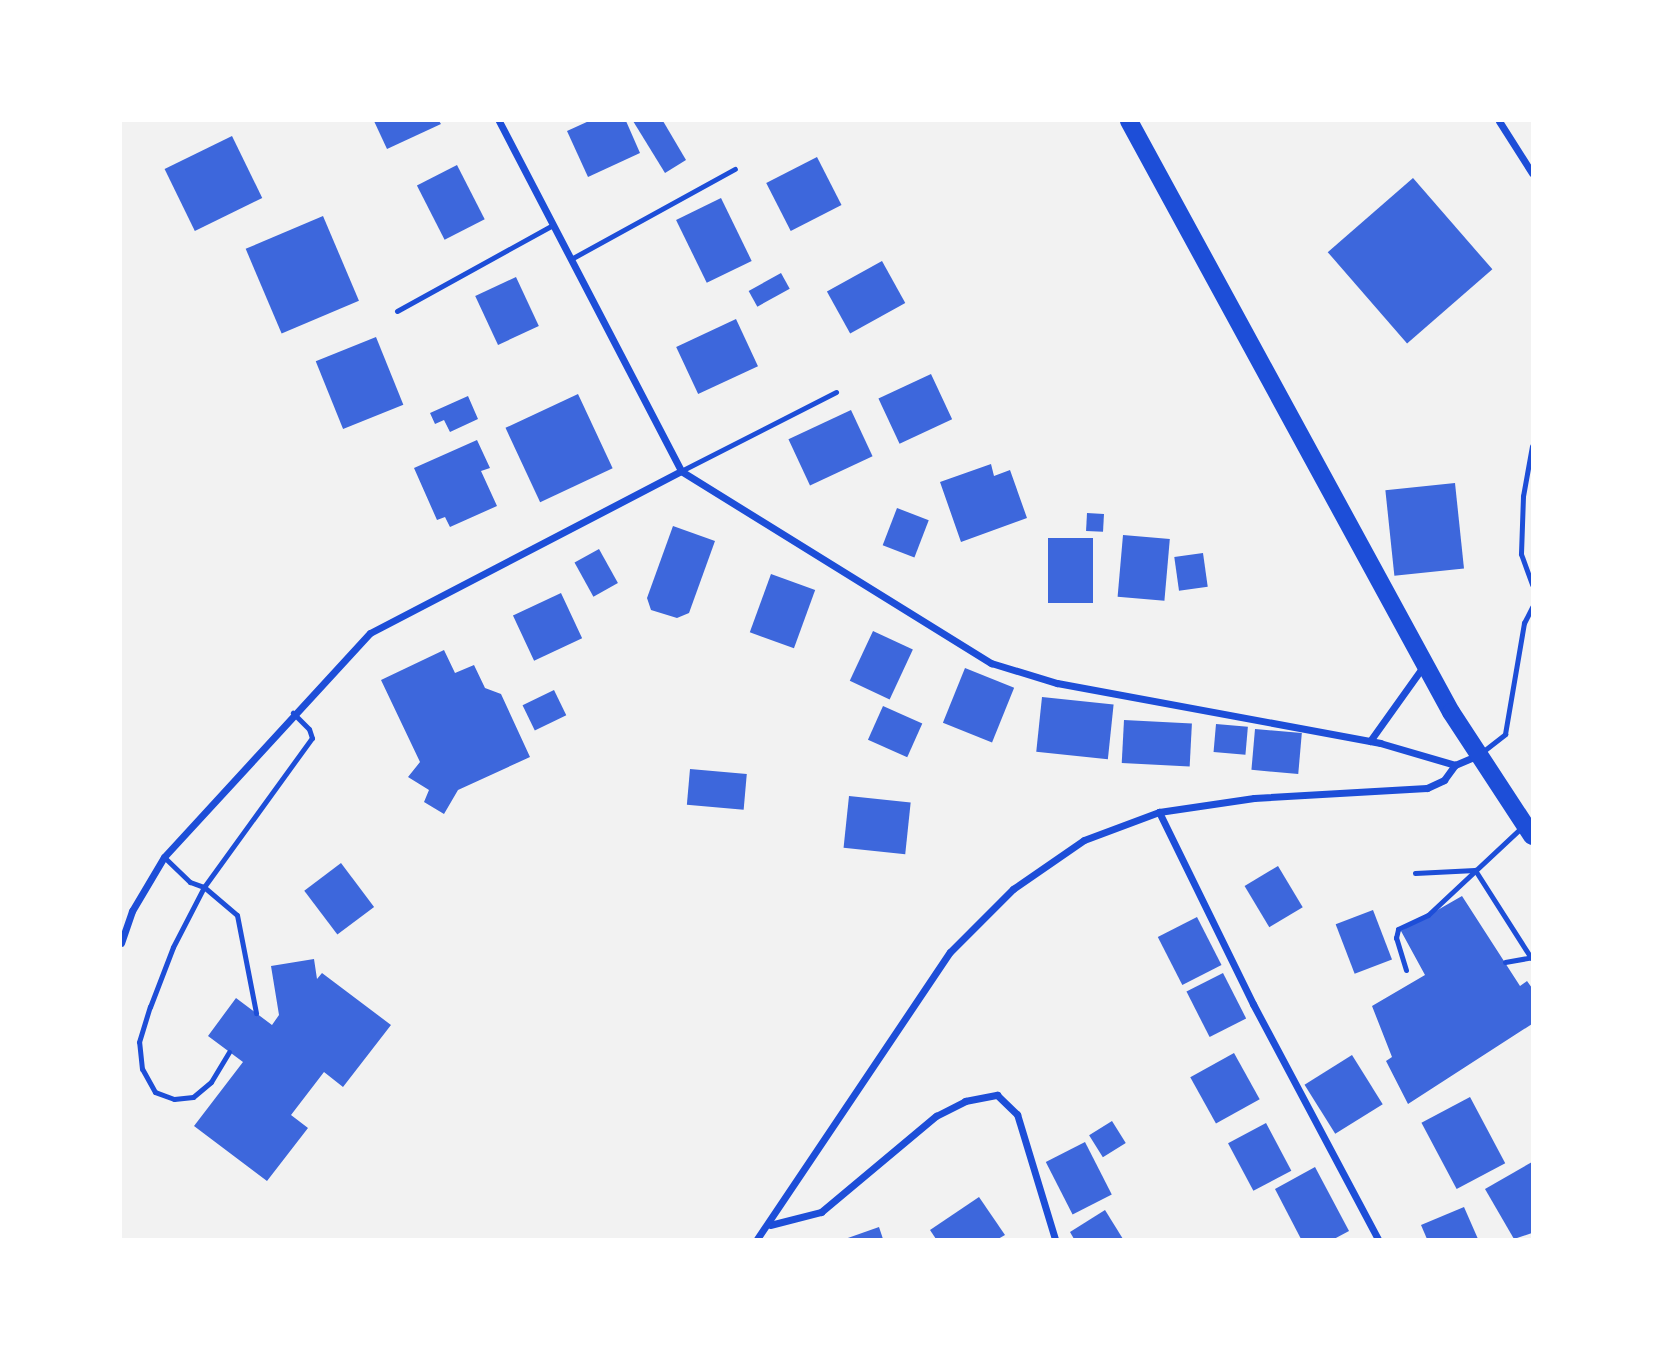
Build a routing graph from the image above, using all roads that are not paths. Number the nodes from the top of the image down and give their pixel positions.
1 (499, 121) edge
2 (1129, 121) edge
3 (1499, 121) edge
4 (735, 169) dead end
5 (1532, 173) edge
6 (553, 225) junction
7 (571, 259) junction
8 (397, 311) dead end
9 (836, 391) dead end
10 (1532, 446) edge
11 (681, 471) junction
12 (1532, 585) edge
13 (1532, 607) edge
14 (1425, 664) junction
15 (293, 713) junction
16 (1370, 741) junction
17 (1479, 754) junction
18 (1455, 765) junction
19 (1159, 812) junction
20 (1529, 831) edge
21 (164, 857) junction
22 (1475, 870) junction
23 (1415, 873) dead end
24 (204, 887) junction
25 (121, 943) edge
26 (1532, 958) edge
27 (1505, 962) dead end
28 (1406, 970) dead end
29 (256, 1013) dead end
30 (229, 1052) dead end
31 (770, 1224) junction
32 (757, 1239) edge
33 (1055, 1239) edge
34 (1378, 1239) edge

1 - 6 street
2 - 14 main road
3 - 5 street
4 - 7 lane
6 - 7 street
6 - 8 lane
7 - 11 street
9 - 11 lane
10 - 12 lane
11 - 15 street
11 - 16 street
13 - 17 lane
14 - 16 street
14 - 17 main road
15 - 21 street
15 - 24 lane
16 - 18 street
17 - 18 street
17 - 20 main road
18 - 19 street
19 - 31 street
19 - 34 street
20 - 22 lane
21 - 24 lane
21 - 25 street
22 - 23 lane
22 - 26 lane
22 - 28 lane
24 - 29 lane
24 - 30 lane
26 - 27 lane
31 - 32 street
31 - 33 street

